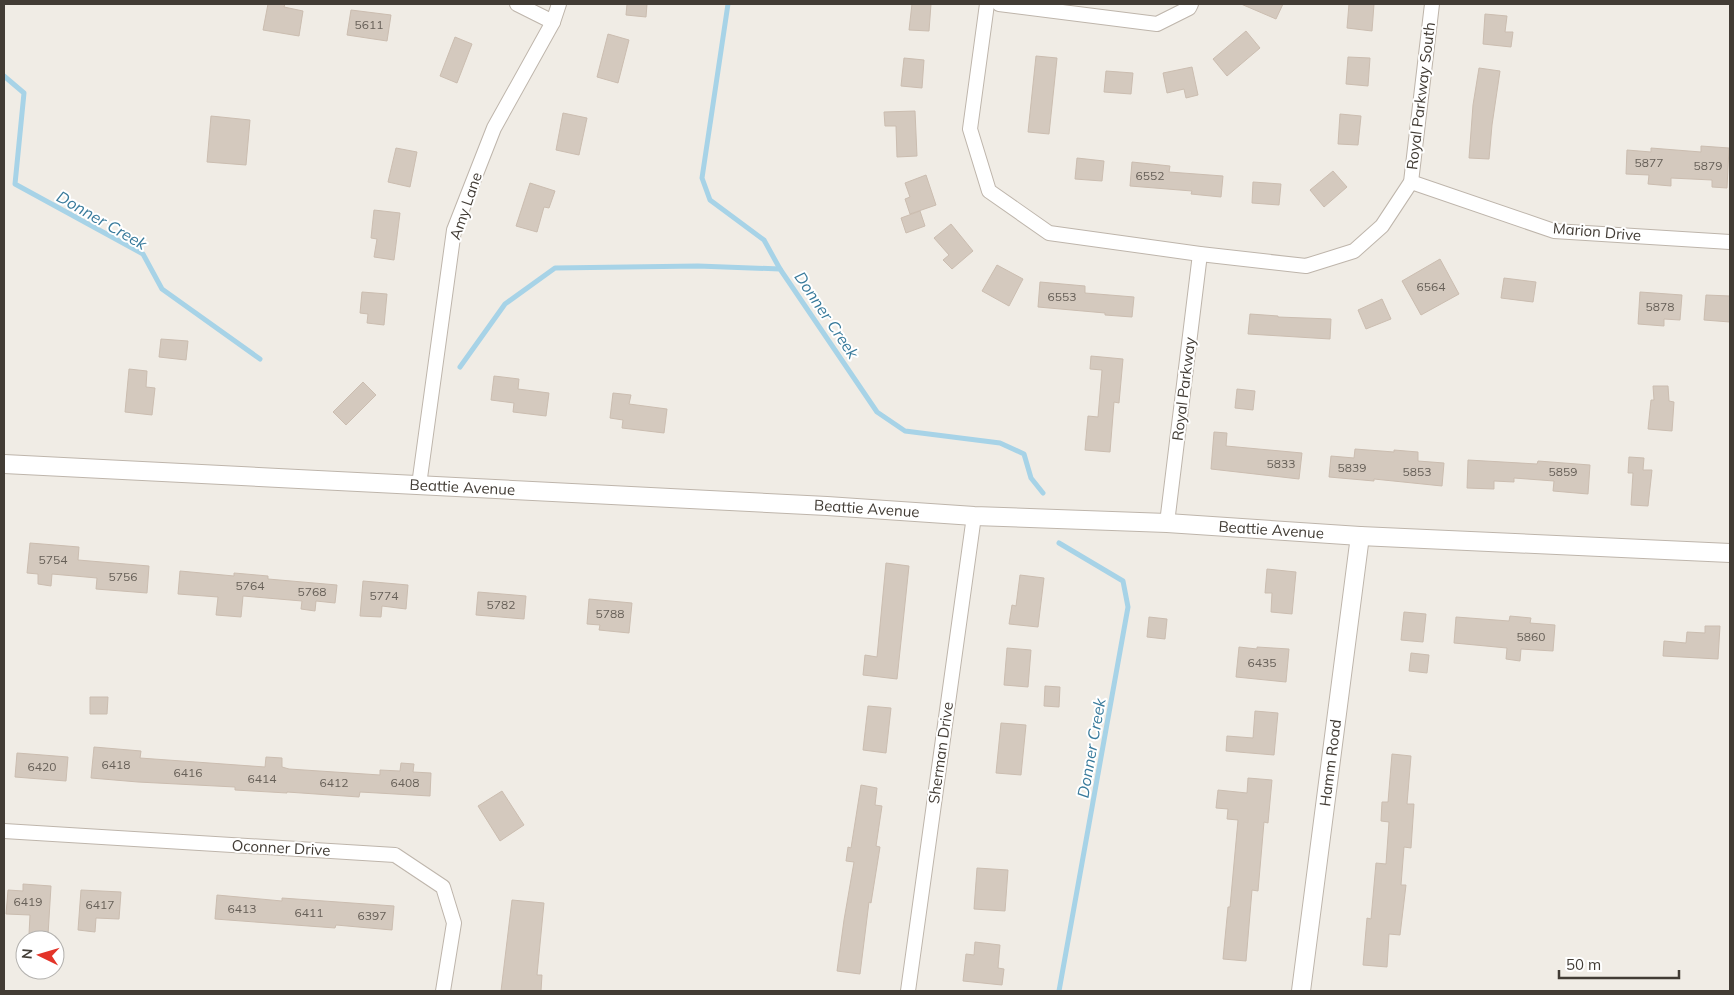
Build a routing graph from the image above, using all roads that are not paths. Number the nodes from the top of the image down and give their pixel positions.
1 (517, 4) edge
2 (560, 4) edge
3 (987, 4) edge
4 (999, 4) edge
5 (1191, 4) edge
6 (1432, 4) edge
7 (553, 22) junction
8 (1411, 182) junction
9 (1730, 242) edge
10 (1200, 254) junction
11 (4, 464) edge
12 (419, 485) junction
13 (974, 516) junction
14 (1167, 523) junction
15 (1360, 536) junction
16 (1730, 554) edge
17 (4, 831) edge
18 (443, 991) edge
19 (908, 991) edge
20 (1301, 991) edge

1 - 7 street
2 - 7 street, Amy Lane
3 - 10 street, Royal Parkway South
4 - 5 street
6 - 8 street, Royal Parkway South
7 - 12 street, Amy Lane
8 - 9 street, Marion Drive
8 - 10 street, Royal Parkway South
10 - 14 street, Royal Parkway
11 - 12 street, Beattie Avenue
12 - 13 street, Beattie Avenue
13 - 14 street, Beattie Avenue
13 - 19 street, Sherman Drive
14 - 15 street, Beattie Avenue
15 - 16 street, Beattie Avenue
15 - 20 street, Hamm Road
17 - 18 street, Oconner Drive

